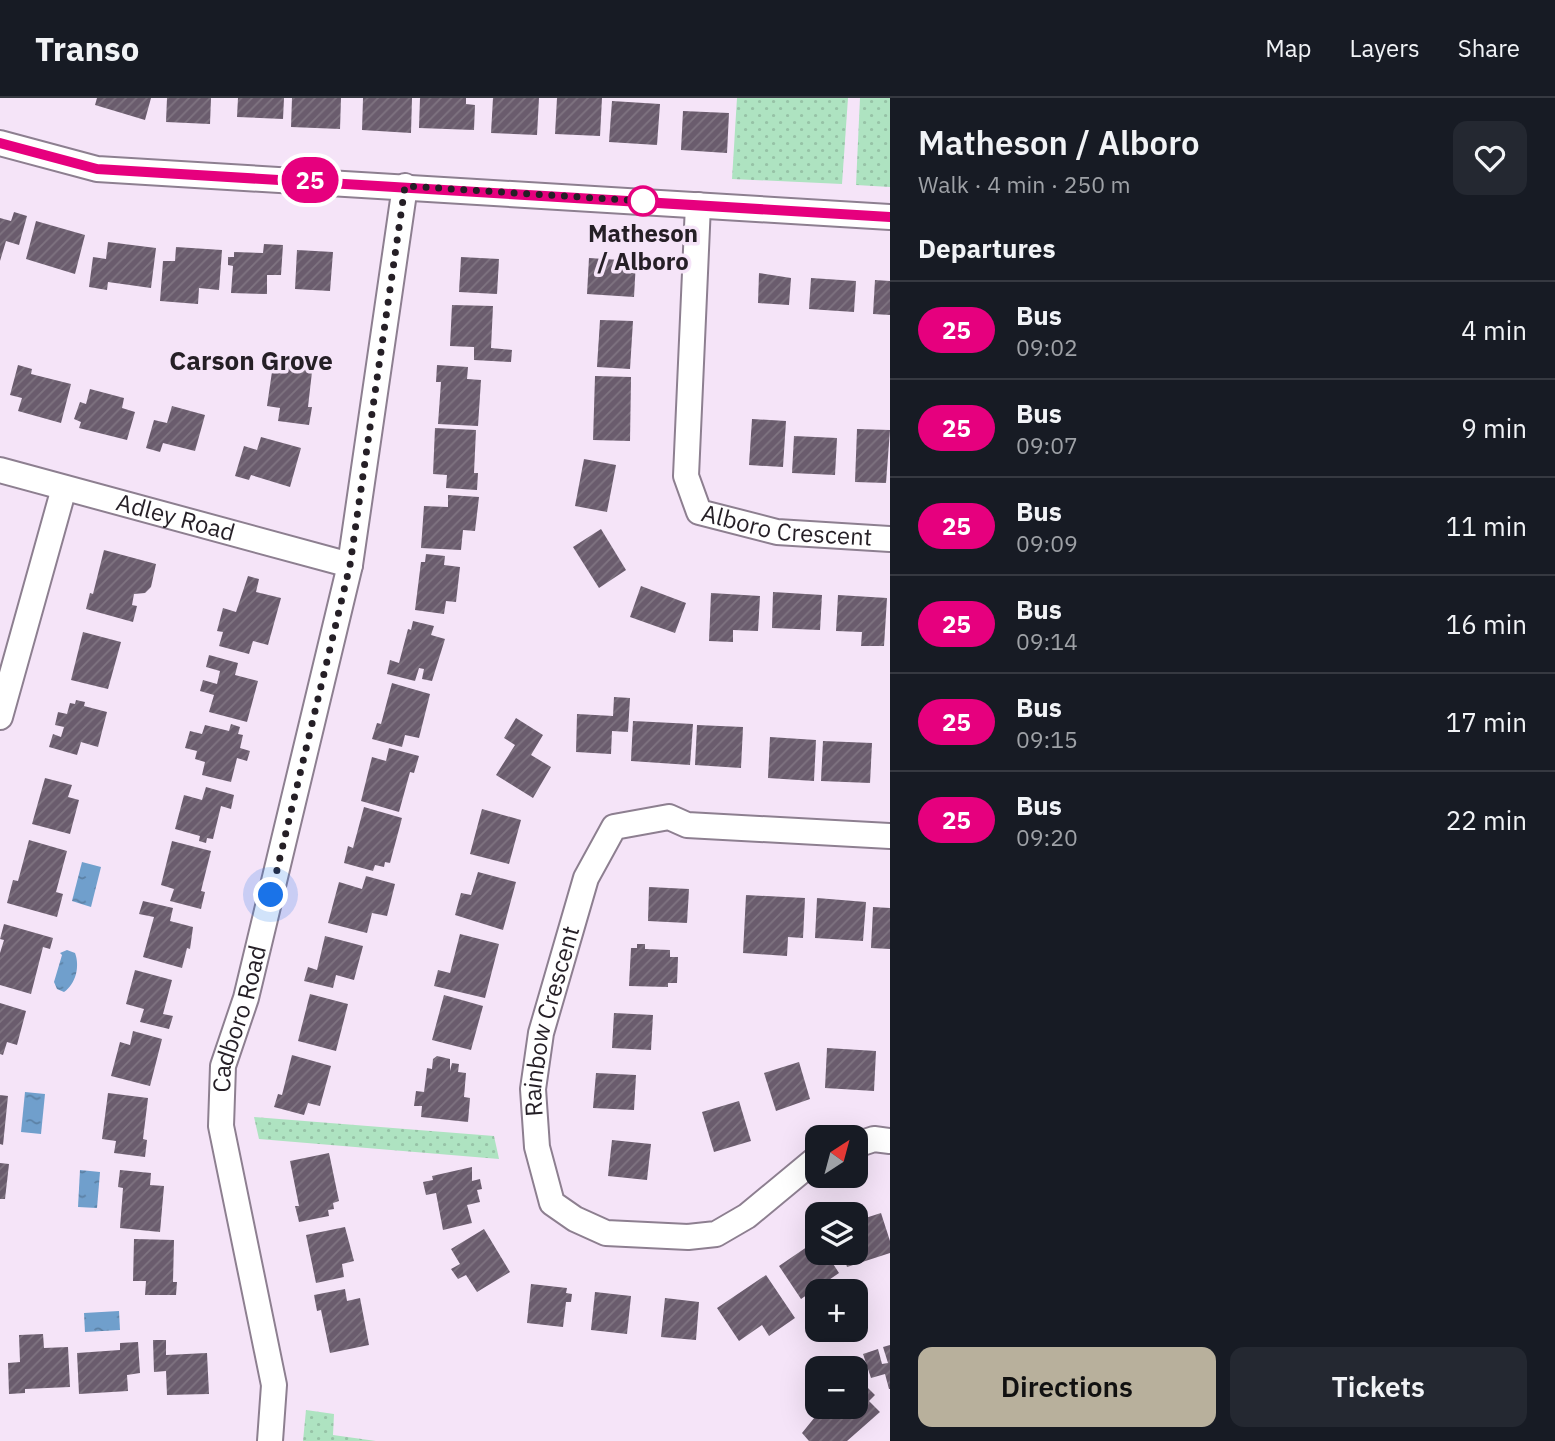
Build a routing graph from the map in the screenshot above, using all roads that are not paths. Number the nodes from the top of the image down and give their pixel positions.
1 (0, 143) edge
2 (405, 186) junction
3 (698, 205) junction
4 (890, 217) edge
5 (0, 470) edge
6 (64, 488) junction
7 (890, 539) edge
8 (350, 565) junction
9 (0, 717) edge
10 (890, 836) edge
11 (890, 1140) edge
12 (868, 1141) edge
13 (805, 1168) edge
14 (271, 1441) edge

1 - 2 street
2 - 3 street
2 - 8 street, Cadboro Road
3 - 4 street
3 - 7 street, Alboro Crescent
5 - 6 street, Adley Road
6 - 8 street, Adley Road
6 - 9 street
8 - 14 street, Cadboro Road
10 - 13 street, Rainbow Crescent
11 - 12 street

